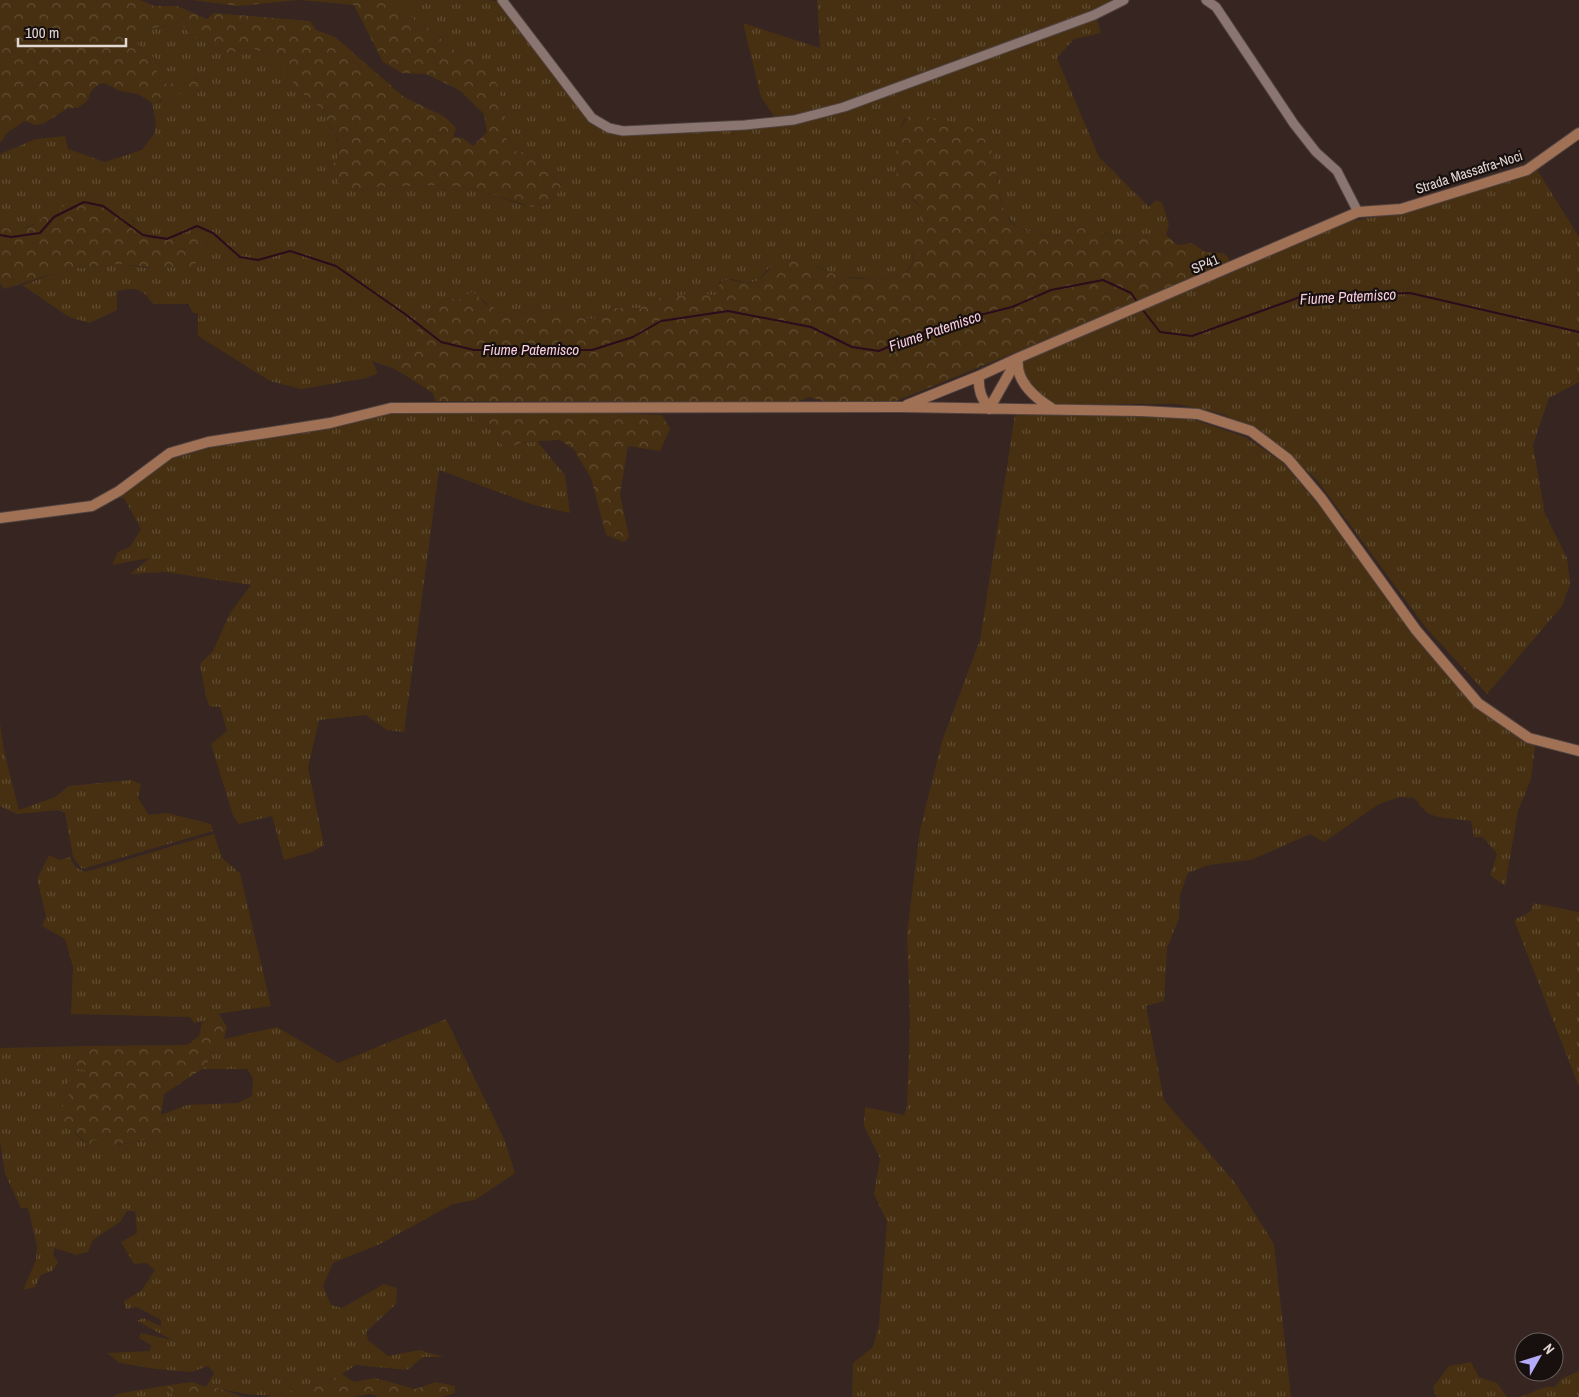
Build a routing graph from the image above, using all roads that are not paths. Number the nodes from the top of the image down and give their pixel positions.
1 (502, 0) edge
2 (1124, 0) edge
3 (1206, 0) edge
4 (1579, 133) edge
5 (1358, 212) junction
6 (1018, 358) junction
7 (979, 376) junction
8 (901, 407) junction
9 (989, 409) junction
10 (1053, 410) junction
11 (0, 518) edge
12 (1579, 751) edge

1 - 2 street
3 - 5 street
4 - 5 main road, Strada Massafra-Noci / SP41
5 - 6 main road, SP41 / SP41
6 - 7 main road, SP41
6 - 9 main road
6 - 10 main road
7 - 8 main road, SP41
7 - 9 main road
8 - 9 main road
8 - 11 main road
9 - 10 main road
10 - 12 main road

